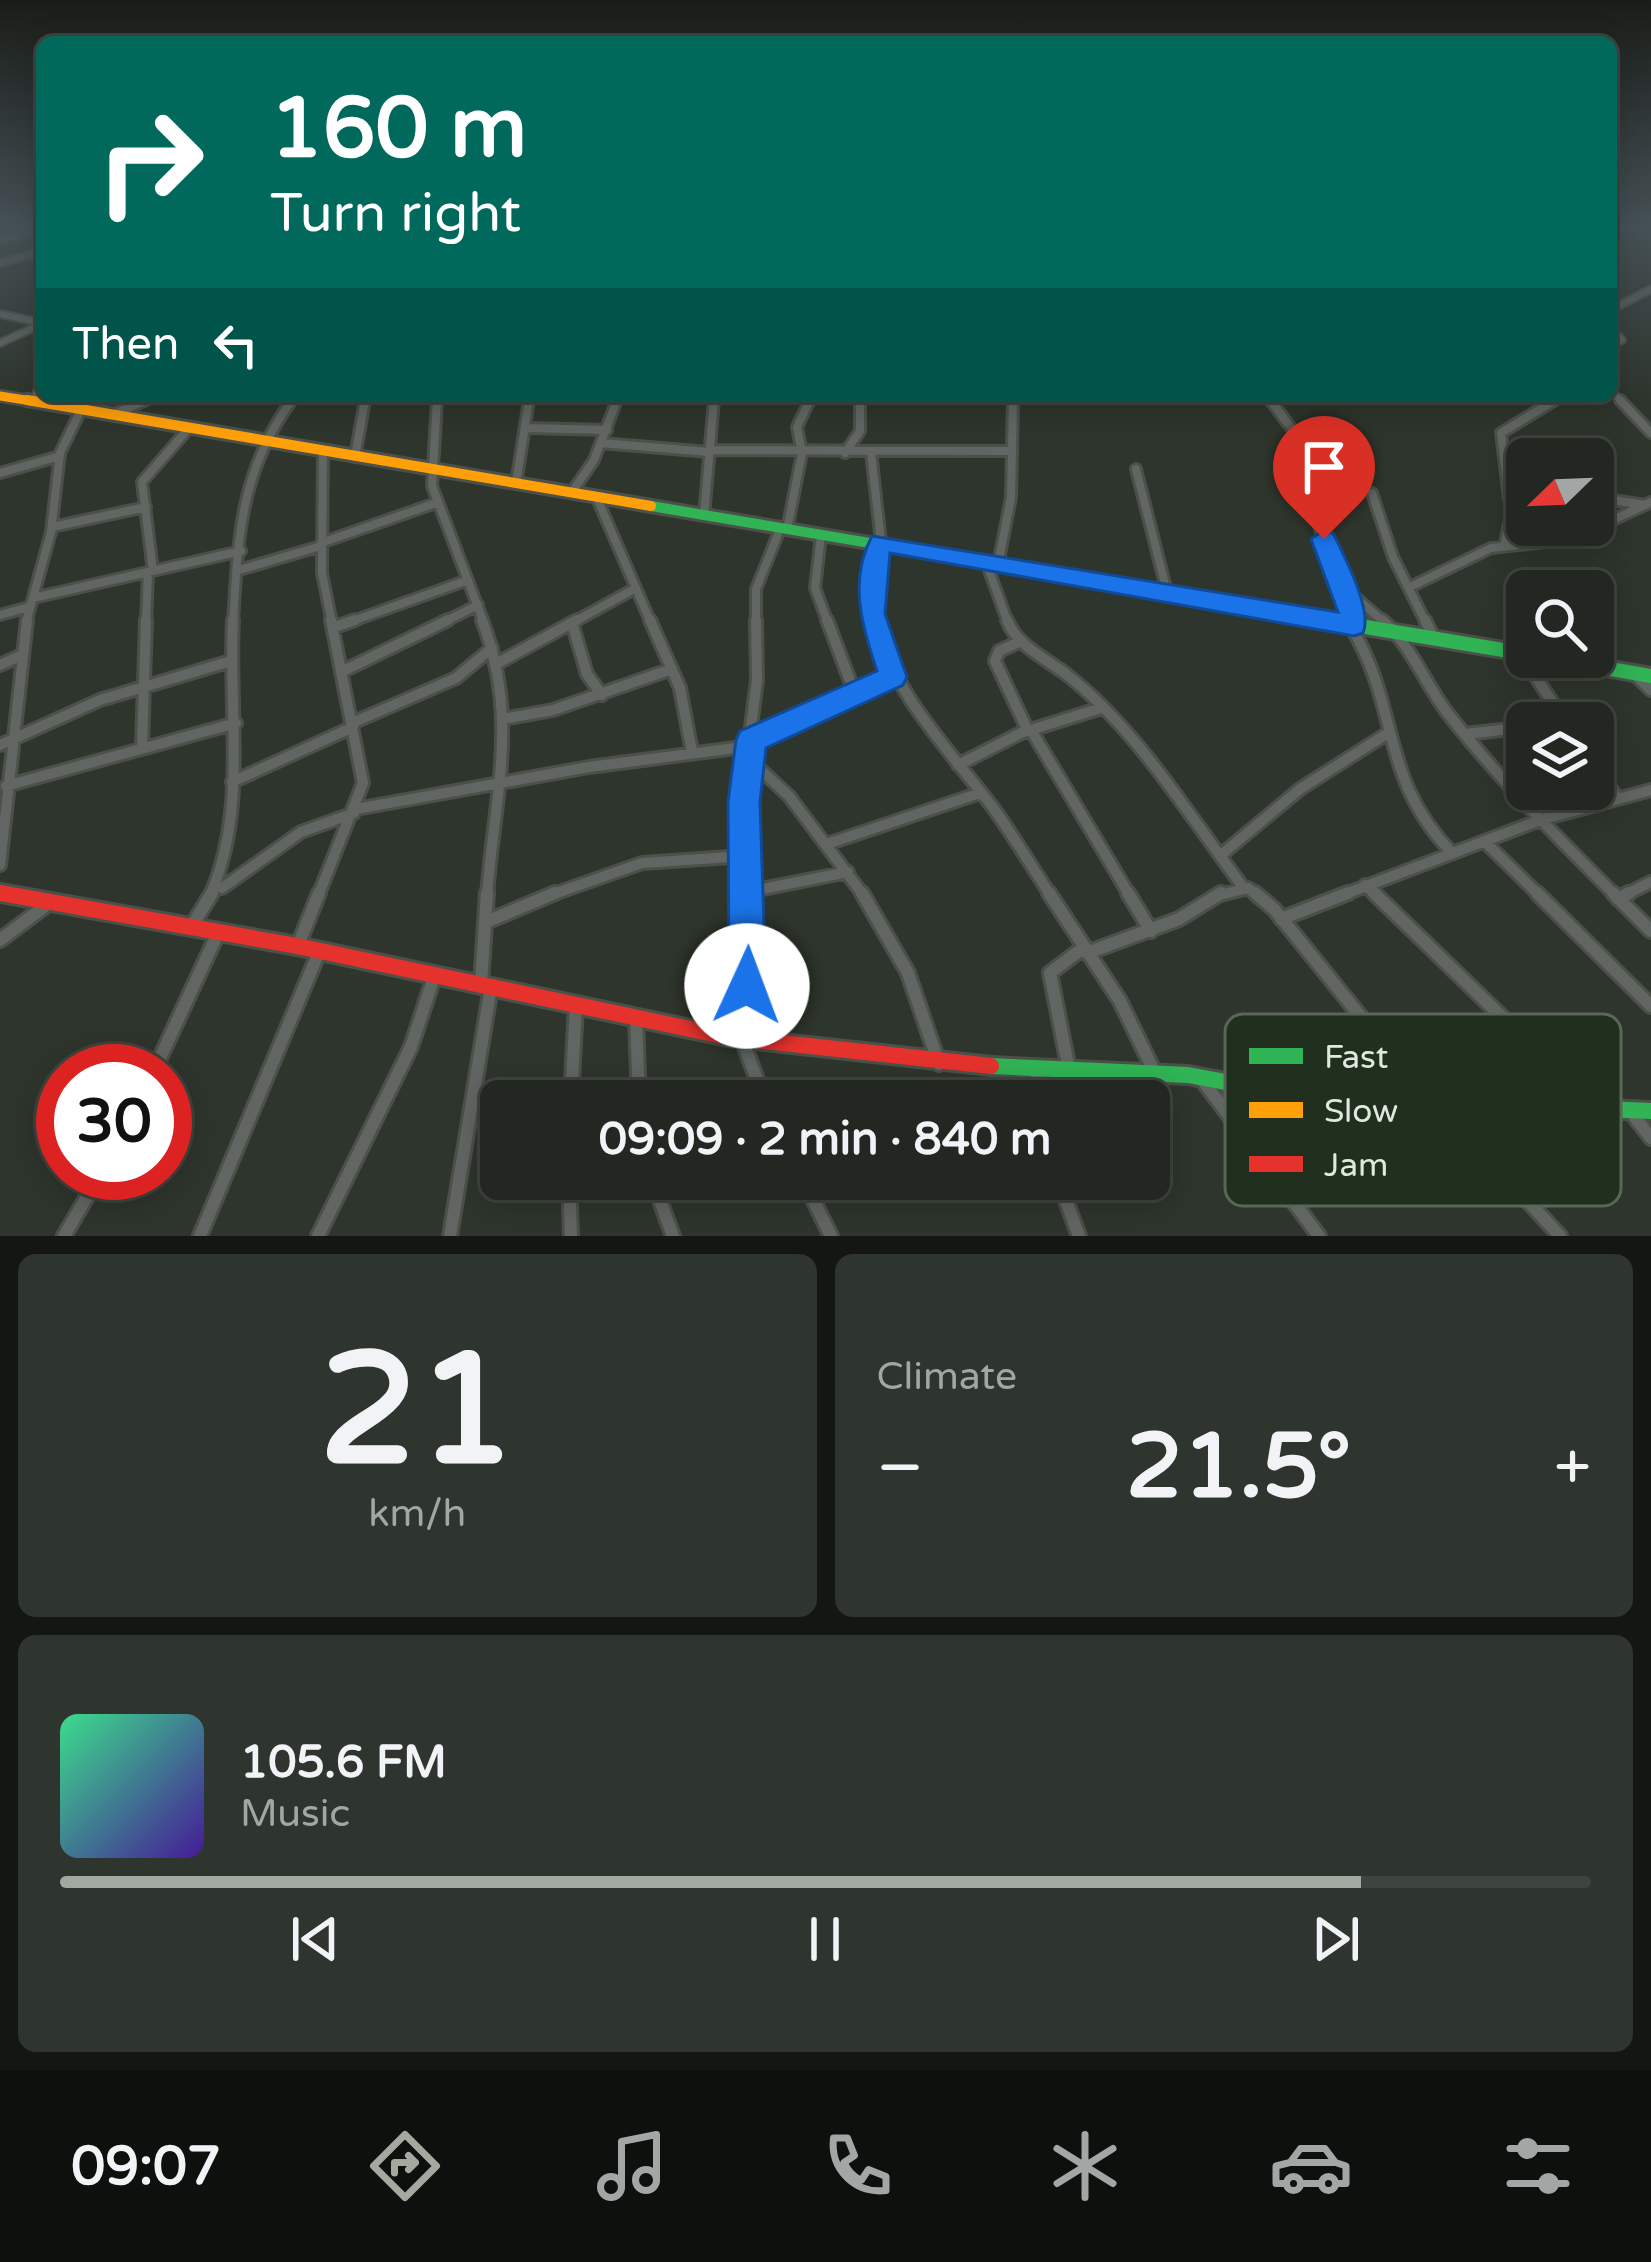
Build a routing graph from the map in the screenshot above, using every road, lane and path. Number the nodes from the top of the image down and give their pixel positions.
1 (1651, 289) edge
2 (1617, 307) edge
3 (0, 314) edge
4 (36, 324) edge
5 (36, 327) edge
6 (0, 343) edge
7 (36, 394) edge
8 (1, 397) edge
9 (1617, 397) edge
10 (33, 402) junction
11 (133, 402) edge
12 (291, 402) edge
13 (365, 402) edge
14 (437, 402) edge
15 (529, 402) edge
16 (617, 402) edge
17 (714, 402) edge
18 (809, 402) edge
19 (860, 402) edge
20 (1013, 402) edge
21 (1272, 402) edge
22 (1552, 402) edge
23 (80, 410) junction
24 (112, 415) junction
25 (189, 428) junction
26 (527, 428) junction
27 (607, 430) junction
28 (1650, 430) edge
29 (262, 441) junction
30 (602, 442) junction
31 (323, 450) junction
32 (710, 451) junction
33 (1012, 451) junction
34 (871, 452) junction
35 (802, 453) junction
36 (845, 453) junction
37 (60, 455) junction
38 (355, 457) junction
39 (1506, 460) edge
40 (1136, 469) dead end
41 (432, 470) junction
42 (0, 473) edge
43 (516, 484) junction
44 (572, 492) junction
45 (1372, 494) dead end
46 (596, 496) junction
47 (1614, 499) edge
48 (436, 503) junction
49 (1648, 503) edge
50 (146, 507) junction
51 (704, 516) junction
52 (52, 526) junction
53 (783, 529) junction
54 (821, 535) junction
55 (1506, 538) edge
56 (881, 542) junction
57 (1505, 543) junction
58 (321, 544) junction
59 (241, 551) junction
60 (992, 563) junction
61 (239, 569) junction
62 (150, 572) junction
63 (468, 580) junction
64 (1410, 587) junction
65 (636, 589) junction
66 (1167, 592) junction
67 (1348, 593) junction
68 (31, 602) junction
69 (478, 605) junction
70 (0, 615) edge
71 (572, 623) junction
72 (1352, 625) junction
73 (334, 627) junction
74 (1395, 632) junction
75 (1434, 638) junction
76 (1019, 642) junction
77 (492, 648) junction
78 (1506, 651) edge
79 (22, 656) junction
80 (231, 661) junction
81 (0, 664) edge
82 (496, 664) junction
83 (672, 669) junction
84 (1614, 669) edge
85 (341, 672) junction
86 (1632, 672) junction
87 (1651, 676) edge
88 (893, 677) junction
89 (147, 686) junction
90 (1651, 690) edge
91 (855, 694) junction
92 (602, 695) junction
93 (1101, 707) junction
94 (6, 710) edge
95 (503, 719) junction
96 (236, 723) junction
97 (352, 725) junction
98 (1506, 729) edge
99 (1029, 730) junction
100 (1388, 733) junction
101 (1466, 734) junction
102 (5, 741) edge
103 (142, 747) junction
104 (750, 748) junction
105 (692, 752) junction
106 (958, 765) junction
107 (232, 782) junction
108 (503, 785) junction
109 (6, 786) junction
110 (1651, 790) edge
111 (980, 793) junction
112 (1614, 793) edge
113 (1618, 799) junction
114 (355, 811) junction
115 (1540, 820) junction
116 (1484, 841) junction
117 (827, 844) junction
118 (1452, 853) junction
119 (1221, 855) junction
120 (745, 856) junction
121 (0, 865) edge
122 (848, 872) junction
123 (1651, 882) edge
124 (1365, 885) junction
125 (1243, 886) junction
126 (218, 891) junction
127 (747, 892) junction
128 (0, 893) edge
129 (1618, 898) junction
130 (47, 905) junction
131 (1281, 919) junction
132 (486, 922) junction
133 (193, 924) junction
134 (219, 931) junction
135 (1151, 931) junction
136 (1651, 931) edge
137 (0, 940) edge
138 (298, 948) junction
139 (1085, 950) junction
140 (320, 952) junction
141 (435, 974) junction
142 (486, 985) junction
143 (576, 1005) junction
144 (1651, 1006) edge
145 (1358, 1014) edge
146 (1498, 1014) edge
147 (636, 1018) junction
148 (743, 1042) junction
149 (167, 1044) edge
150 (939, 1064) junction
151 (1036, 1069) junction
152 (1070, 1070) junction
153 (1155, 1073) junction
154 (1199, 1077) junction
155 (572, 1080) edge
156 (638, 1080) edge
157 (757, 1080) edge
158 (1037, 1080) edge
159 (1225, 1082) edge
160 (1621, 1111) edge
161 (1630, 1111) junction
162 (1651, 1111) edge
163 (1225, 1112) edge
164 (1651, 1138) edge
165 (85, 1200) edge
166 (570, 1200) edge
167 (660, 1200) edge
168 (813, 1200) edge
169 (1066, 1200) edge
170 (1296, 1206) edge
171 (1542, 1229) edge
172 (445, 1235) edge
173 (64, 1236) edge
174 (200, 1236) edge
175 (318, 1236) edge
176 (571, 1236) edge
177 (673, 1236) edge
178 (831, 1236) edge
179 (1079, 1236) edge
180 (1318, 1236) edge
181 (1560, 1236) edge

1 - 2 street
3 - 4 street
5 - 6 street
7 - 10 street
8 - 10 street
9 - 28 street
10 - 23 street
11 - 24 street
12 - 29 street
13 - 38 street
14 - 41 street
15 - 26 street
16 - 27 street
17 - 32 street
18 - 35 street
19 - 36 street
20 - 33 street
21 - 67 street
22 - 39 street
23 - 24 street
23 - 37 street
24 - 25 street
25 - 29 street
25 - 50 street
26 - 27 street
26 - 43 street
27 - 30 street
29 - 31 street
29 - 59 street
30 - 32 street
30 - 44 street
31 - 38 street
31 - 58 street
32 - 35 street
32 - 51 street
33 - 34 street
33 - 60 street
34 - 36 street
34 - 56 street
35 - 36 street
35 - 53 street
37 - 42 street
37 - 52 street
38 - 41 street
40 - 66 street
41 - 43 street
41 - 48 street
43 - 44 street
44 - 46 street
45 - 64 street
46 - 51 street
46 - 65 street
47 - 49 street
48 - 58 street
48 - 63 street
49 - 57 street
50 - 52 street
50 - 62 street
51 - 53 street
52 - 68 street
53 - 54 street
53 - 104 street
54 - 56 street
54 - 91 street
55 - 57 street
56 - 60 street
56 - 88 street
57 - 64 street
58 - 61 street
58 - 73 street
59 - 61 street
59 - 62 street
60 - 66 street
60 - 76 street
61 - 80 street
62 - 68 street
62 - 89 street
63 - 69 street
63 - 73 street
64 - 75 street
65 - 71 street
65 - 83 street
66 - 72 street
67 - 72 street
67 - 74 street
68 - 70 street
68 - 79 street
69 - 77 street
69 - 85 street
71 - 82 street
71 - 92 street
72 - 74 street
72 - 100 street
73 - 85 street
74 - 75 street
74 - 101 street
75 - 78 street
76 - 93 street
76 - 99 street
77 - 82 street
77 - 97 street
79 - 81 street
79 - 94 street
80 - 89 street
80 - 96 street
82 - 95 street
83 - 92 street
83 - 105 street
84 - 86 street
85 - 97 street
86 - 87 street
86 - 90 street
88 - 91 street
88 - 106 street
89 - 102 street
89 - 103 street
91 - 104 street
92 - 95 street
93 - 99 street
93 - 119 street
94 - 102 street
95 - 108 street
96 - 103 street
96 - 107 street
97 - 107 street
97 - 114 street
98 - 101 street
99 - 106 street
99 - 135 street
100 - 118 street
100 - 119 street
101 - 115 street
102 - 109 street
103 - 109 street
104 - 105 street
104 - 117 street
104 - 120 street
105 - 108 street
106 - 111 street
107 - 126 street
108 - 114 street
108 - 132 street
109 - 121 street
110 - 113 street
111 - 117 street
111 - 139 street
112 - 113 street
113 - 115 street
114 - 126 street
114 - 138 street
115 - 116 street
115 - 129 street
116 - 118 street
116 - 144 street
117 - 122 street
118 - 124 street
119 - 125 street
120 - 127 street
120 - 132 street
122 - 127 street
122 - 150 street
123 - 129 street
124 - 131 street
124 - 146 street
125 - 131 street
125 - 135 street
126 - 133 street
127 - 148 street
128 - 130 street
129 - 136 street
130 - 133 street
130 - 137 street
131 - 145 street
132 - 142 street
133 - 134 street
134 - 138 street
134 - 149 street
135 - 139 street
138 - 140 street
139 - 152 street
139 - 153 street
140 - 141 street
140 - 174 street
141 - 142 street
141 - 175 street
142 - 143 street
142 - 172 street
143 - 147 street
143 - 155 street
147 - 148 street
147 - 156 street
148 - 150 street
148 - 157 street
150 - 151 street
151 - 152 street
151 - 158 street
152 - 153 street
153 - 154 street
154 - 159 street
154 - 163 street
160 - 161 street
161 - 162 street
161 - 164 street
165 - 173 street
166 - 176 street
167 - 177 street
168 - 178 street
169 - 179 street
170 - 180 street
171 - 181 street

